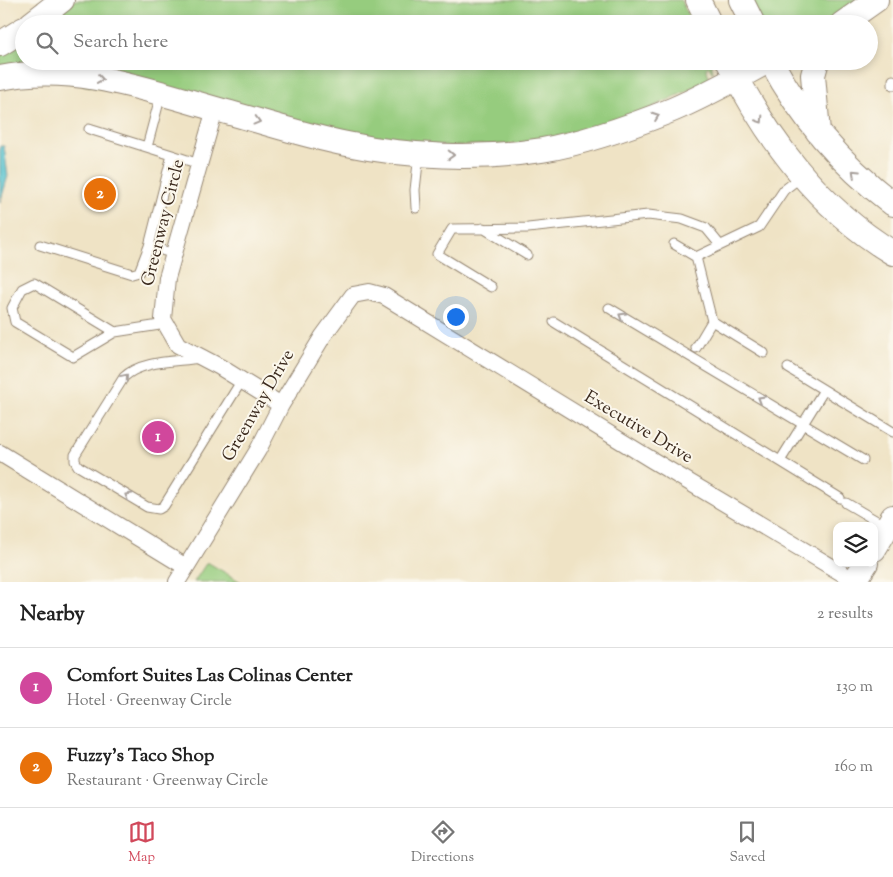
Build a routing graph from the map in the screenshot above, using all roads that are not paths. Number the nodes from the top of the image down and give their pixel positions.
1 (62, 0) edge
2 (698, 0) edge
3 (742, 0) edge
4 (876, 0) edge
5 (43, 15) edge
6 (706, 15) edge
7 (749, 15) edge
8 (855, 15) edge
9 (15, 35) edge
10 (0, 44) edge
11 (731, 70) edge
12 (733, 70) edge
13 (775, 70) edge
14 (814, 70) edge
15 (0, 78) edge
16 (893, 80) edge
17 (893, 85) edge
18 (162, 94) junction
19 (215, 109) junction
20 (89, 129) dead end
21 (818, 134) junction
22 (147, 147) junction
23 (419, 154) junction
24 (172, 155) junction
25 (199, 164) junction
26 (801, 177) junction
27 (893, 204) edge
28 (416, 208) dead end
29 (483, 228) junction
30 (674, 244) dead end
31 (40, 245) dead end
32 (720, 245) junction
33 (149, 246) junction
34 (174, 254) junction
35 (891, 254) edge
36 (528, 256) dead end
37 (696, 257) junction
38 (491, 287) dead end
39 (398, 305) joint
40 (609, 308) dead end
41 (554, 322) dead end
42 (712, 322) junction
43 (166, 324) junction
44 (115, 332) junction
45 (696, 348) dead end
46 (764, 353) dead end
47 (202, 358) junction
48 (788, 368) dead end
49 (242, 380) junction
50 (824, 390) junction
51 (282, 405) junction
52 (803, 424) junction
53 (893, 432) edge
54 (0, 453) edge
55 (862, 460) dead end
56 (780, 461) junction
57 (890, 522) edge
58 (878, 542) edge
59 (186, 567) junction
60 (858, 577) edge
61 (177, 582) edge

1 - 5 main road
2 - 6 main road
3 - 7 main road
4 - 8 main road
9 - 10 main road
23 -> 11 main road
12 -> 26 main road
13 - 21 main road
14 - 21 main road
15 -> 18 main road
16 - 17 lane
18 - 19 main road
18 - 22 lane
19 -> 23 main road
19 - 25 street, Greenway Circle
20 - 22 lane
27 -> 21 main road
22 - 24 lane
23 - 28 lane
24 - 25 lane
24 - 33 lane
25 - 34 street, Greenway Circle
26 - 32 lane
26 - 35 main road
29 - 32 lane
29 - 36 lane
29 - 38 lane
30 - 37 lane
31 - 33 lane
32 - 37 lane
33 - 34 lane
34 - 43 street, Greenway Circle
37 - 42 lane
39 - 51 street, Greenway Drive
39 - 60 street, Executive Drive
52 -> 40 lane
41 - 56 lane
42 - 45 lane
42 - 46 lane
43 - 44 lane
43 - 47 street, Greenway Circle
44 - 44 lane
47 - 49 street, Greenway Circle
49 -> 47 lane
48 - 50 lane
49 - 51 street, Greenway Circle
50 - 52 lane
50 - 53 lane
51 - 59 street, Greenway Drive
52 - 55 lane
52 - 56 lane
54 - 59 street
56 - 57 lane
57 - 58 main road
59 - 61 street, Greenway Drive

